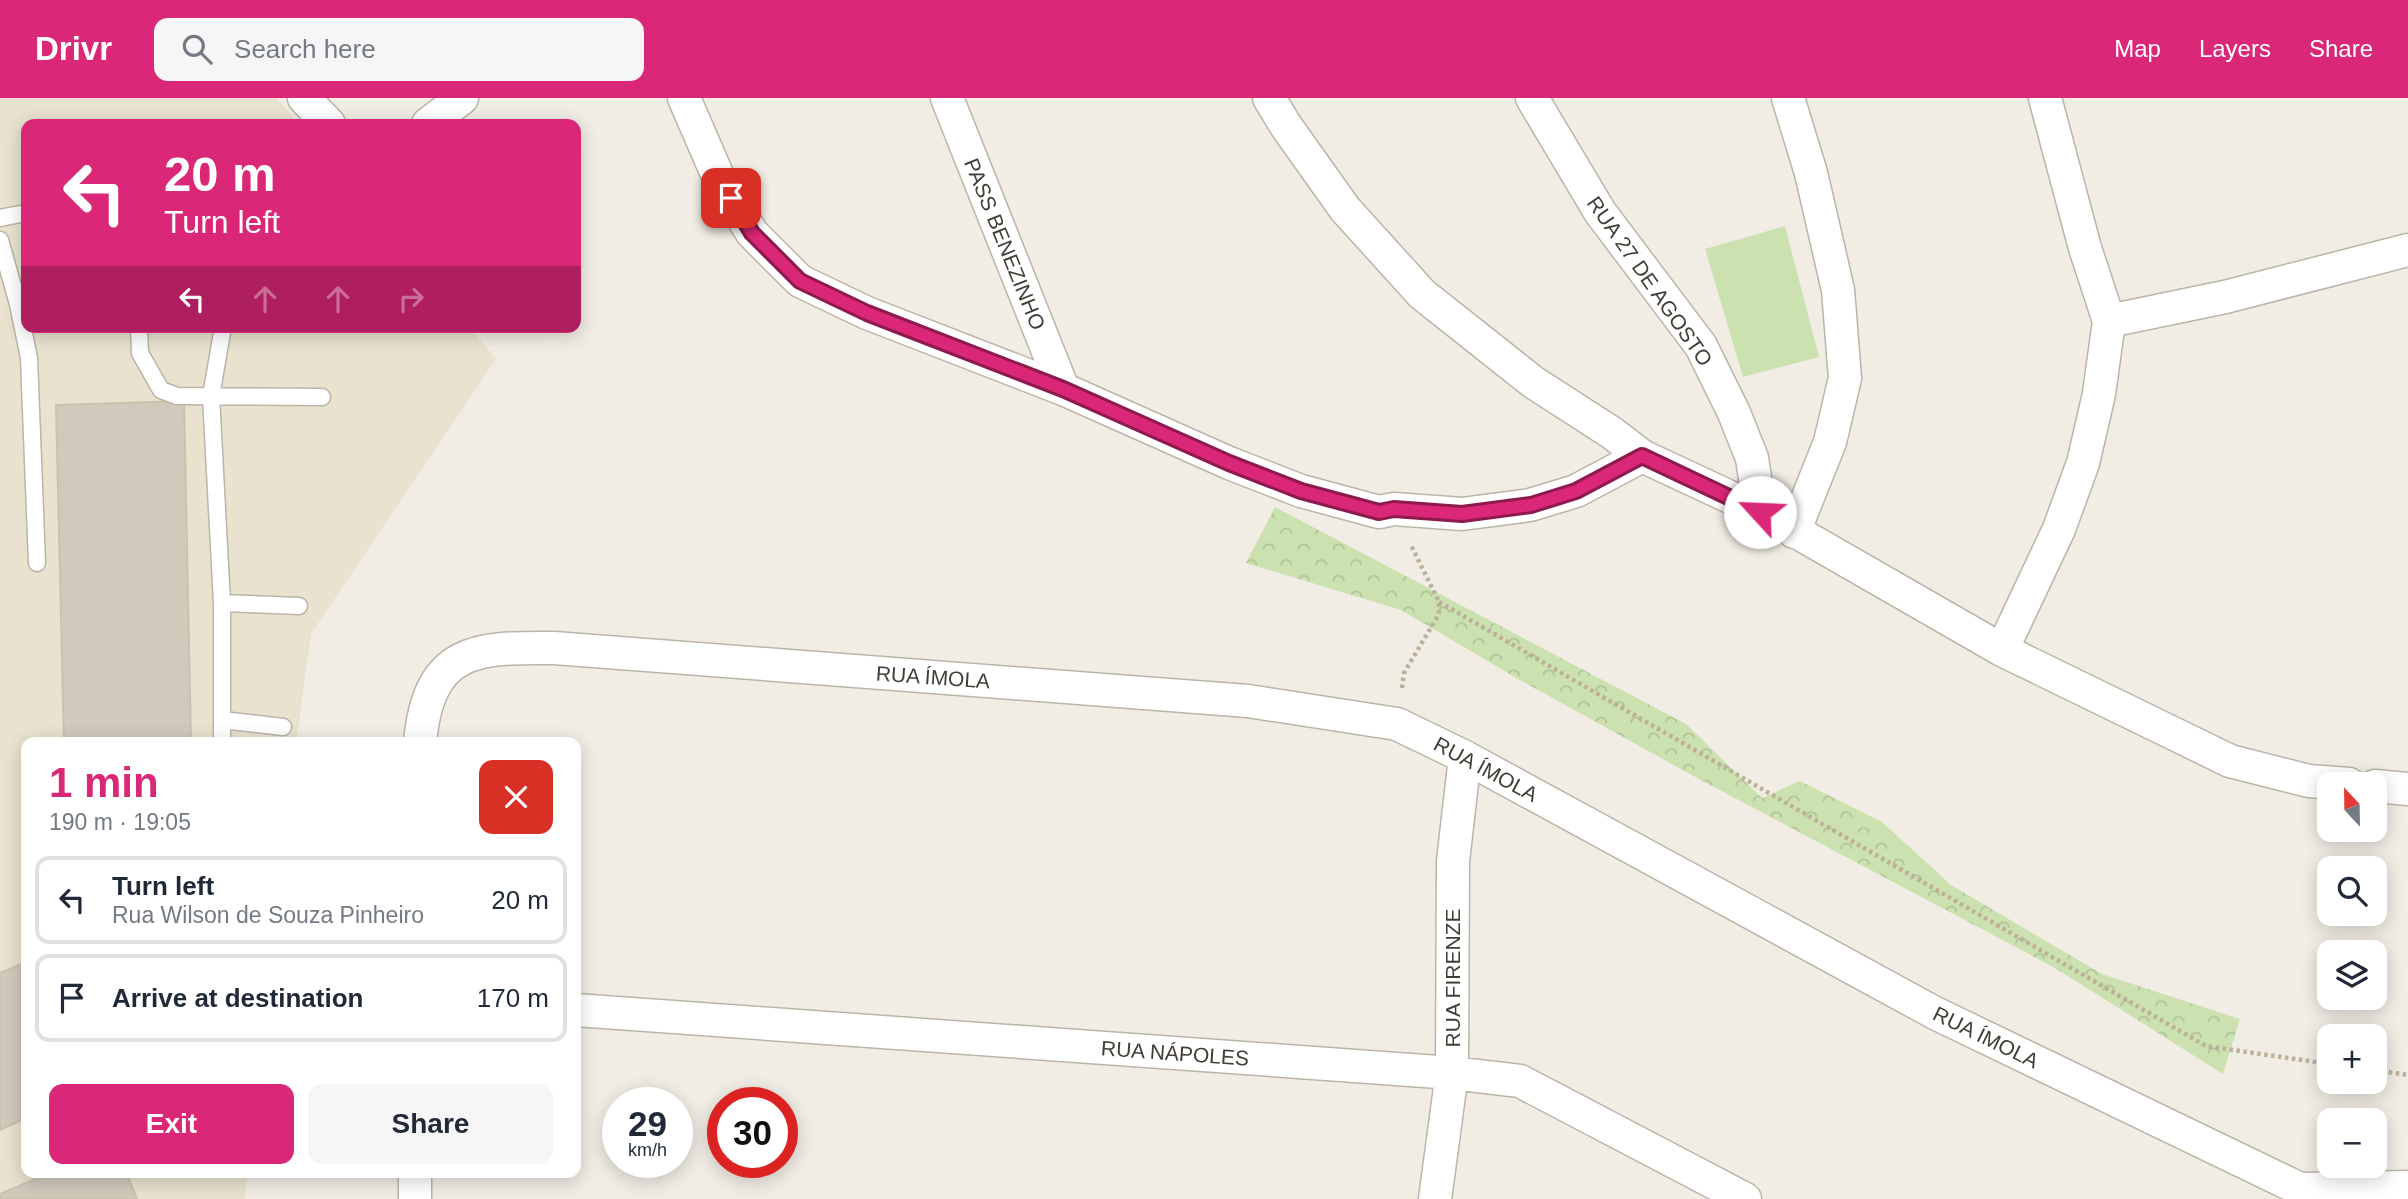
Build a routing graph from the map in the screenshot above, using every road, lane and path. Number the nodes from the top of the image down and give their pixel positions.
1 (304, 98) edge
2 (462, 98) edge
3 (684, 98) edge
4 (947, 98) edge
5 (1269, 98) edge
6 (1532, 98) edge
7 (1788, 98) edge
8 (2045, 98) edge
9 (325, 119) edge
10 (435, 119) edge
11 (21, 214) edge
12 (0, 218) edge
13 (0, 240) edge
14 (2408, 250) edge
15 (21, 319) edge
16 (2109, 321) junction
17 (24, 333) edge
18 (139, 333) edge
19 (222, 333) edge
20 (1063, 389) junction
21 (211, 396) junction
22 (322, 397) dead end
23 (1642, 456) junction
24 (1394, 509) junction
25 (1760, 512) junction
26 (1794, 533) junction
27 (37, 562) dead end
28 (1439, 602) junction
29 (222, 603) junction
30 (299, 606) dead end
31 (2002, 650) junction
32 (1404, 673) dead end
33 (222, 720) junction
34 (283, 727) dead end
35 (222, 737) edge
36 (420, 737) edge
37 (1465, 757) junction
38 (2317, 782) edge
39 (2387, 787) edge
40 (2408, 789) edge
41 (581, 1010) edge
42 (2317, 1062) edge
43 (2387, 1072) edge
44 (1452, 1073) junction
45 (2408, 1075) edge
46 (415, 1178) edge
47 (2408, 1187) edge
48 (2301, 1194) edge
49 (415, 1199) edge
50 (1435, 1199) edge
51 (1745, 1199) edge

1 - 9 street
2 - 10 street
3 - 20 street
4 - 20 street, PASS BENEZINHO
5 - 23 street
6 - 25 street, RUA 27 DE AGOSTO
7 - 26 street
8 - 16 street
11 - 12 lane
13 - 15 lane
14 - 16 street
16 - 31 street
17 - 27 lane
18 - 21 lane
19 - 21 lane
20 - 24 street
21 - 22 lane
21 - 29 lane
23 - 24 street
23 - 25 street
24 - 28 path
25 - 26 street
26 - 31 street
28 - 32 path
28 - 42 path
29 - 30 lane
29 - 33 lane
31 - 38 street
33 - 34 lane
33 - 35 lane
36 - 37 street, RUA ÍMOLA
37 - 44 street, RUA FIRENZE
37 - 48 street, RUA ÍMOLA
39 - 40 street
41 - 44 street, RUA NÁPOLES
43 - 45 path
44 - 50 street, RUA FIRENZE
44 - 51 street, RUA NÁPOLES
46 - 49 street
47 - 48 street, RUA ÍMOLA

